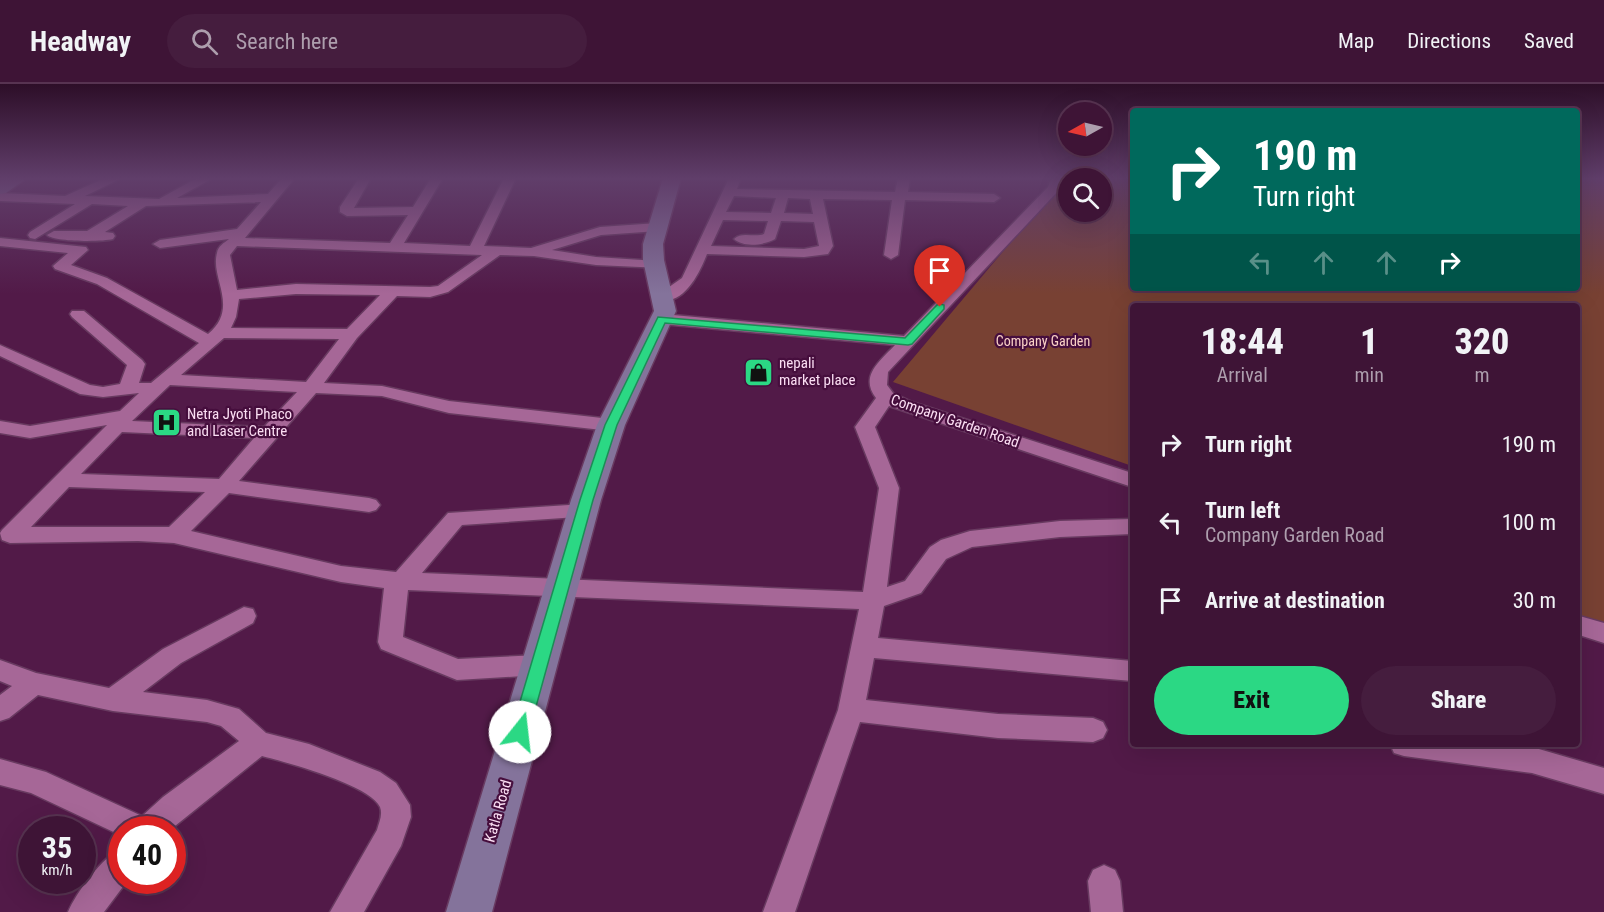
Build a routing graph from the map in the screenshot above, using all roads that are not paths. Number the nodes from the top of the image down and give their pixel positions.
1 (717, 216) edge
2 (64, 217) edge
3 (120, 217) edge
4 (255, 217) edge
5 (413, 217) edge
6 (491, 217) edge
7 (666, 217) edge
8 (667, 217) edge
9 (755, 217) edge
10 (776, 217) junction
11 (895, 217) edge
12 (1027, 217) edge
13 (820, 218) joint
14 (665, 220) junction
15 (0, 230) edge
16 (37, 234) junction
17 (89, 236) junction
18 (108, 236) dead end
19 (237, 238) junction
20 (0, 242) edge
21 (21, 244) junction
22 (160, 244) dead end
23 (704, 244) junction
24 (394, 248) junction
25 (475, 250) junction
26 (495, 252) junction
27 (532, 252) junction
28 (891, 255) dead end
29 (659, 283) junction
30 (393, 291) junction
31 (232, 296) junction
32 (78, 314) dead end
33 (351, 334) junction
34 (215, 338) junction
35 (908, 341) junction
36 (5, 357) edge
37 (162, 384) junction
38 (128, 388) junction
39 (311, 388) junction
40 (886, 397) junction
41 (122, 421) junction
42 (611, 425) junction
43 (0, 427) edge
44 (269, 433) junction
45 (1130, 479) edge
46 (64, 480) junction
47 (224, 486) junction
48 (369, 505) dead end
49 (584, 510) junction
50 (1130, 527) edge
51 (174, 535) junction
52 (3, 539) edge
53 (403, 581) junction
54 (561, 588) junction
55 (873, 601) junction
56 (244, 616) dead end
57 (1580, 625) edge
58 (1604, 633) edge
59 (864, 647) junction
60 (539, 664) junction
61 (0, 670) edge
62 (1130, 671) edge
63 (34, 683) junction
64 (113, 700) junction
65 (0, 710) edge
66 (851, 710) junction
67 (1093, 730) dead end
68 (258, 744) junction
69 (1428, 747) edge
70 (0, 772) edge
71 (1604, 781) edge
72 (110, 816) edge
73 (163, 816) edge
74 (1104, 880) dead end
75 (108, 881) edge
76 (84, 912) edge
77 (346, 912) edge
78 (469, 912) edge
79 (779, 912) edge
80 (1107, 912) edge

1 - 23 street
2 - 16 street
3 - 17 street
4 - 19 street
5 - 24 street
6 - 25 street
7 - 14 street, Katla Road
8 - 14 street, Katla Road
9 - 10 street
10 - 13 street
10 - 23 street
11 - 28 street
12 - 35 street, Company Garden Road
13 - 23 street
14 - 27 street
14 - 29 street, Katla Road
15 - 16 street
16 - 17 street
16 - 21 street
17 - 18 street
19 - 22 street
19 - 24 street
19 - 31 street
20 - 21 street
21 - 34 street
23 - 29 street
24 - 25 street
25 - 26 street
26 - 27 street
26 - 30 street
27 - 29 street
29 - 35 street
29 - 42 street, Katla Road
30 - 31 street
30 - 33 street
31 - 34 street
32 - 38 street
33 - 34 street
33 - 39 street
34 - 37 street
35 - 40 street, Company Garden Road
36 - 38 street
37 - 38 street
37 - 39 street
37 - 41 street
39 - 42 street
39 - 44 street
40 - 45 street, Company Garden Road
40 - 55 street
41 - 43 street
41 - 44 street
41 - 46 street
42 - 49 street, Katla Road
44 - 47 street
46 - 47 street
46 - 52 street
47 - 48 street
47 - 51 street
49 - 53 street
49 - 54 street, Katla Road
50 - 55 street
51 - 52 street
51 - 53 street
53 - 54 street
53 - 60 street
54 - 55 street
54 - 60 street, Katla Road
55 - 59 street
56 - 64 street
57 - 58 street
59 - 62 street
59 - 66 street
60 - 78 street, Katla Road
61 - 63 street
63 - 64 street
63 - 65 street
64 - 68 street
66 - 67 street
66 - 79 street
68 - 73 street
68 - 77 street
69 - 71 street
70 - 72 street
74 - 80 street
75 - 76 street

